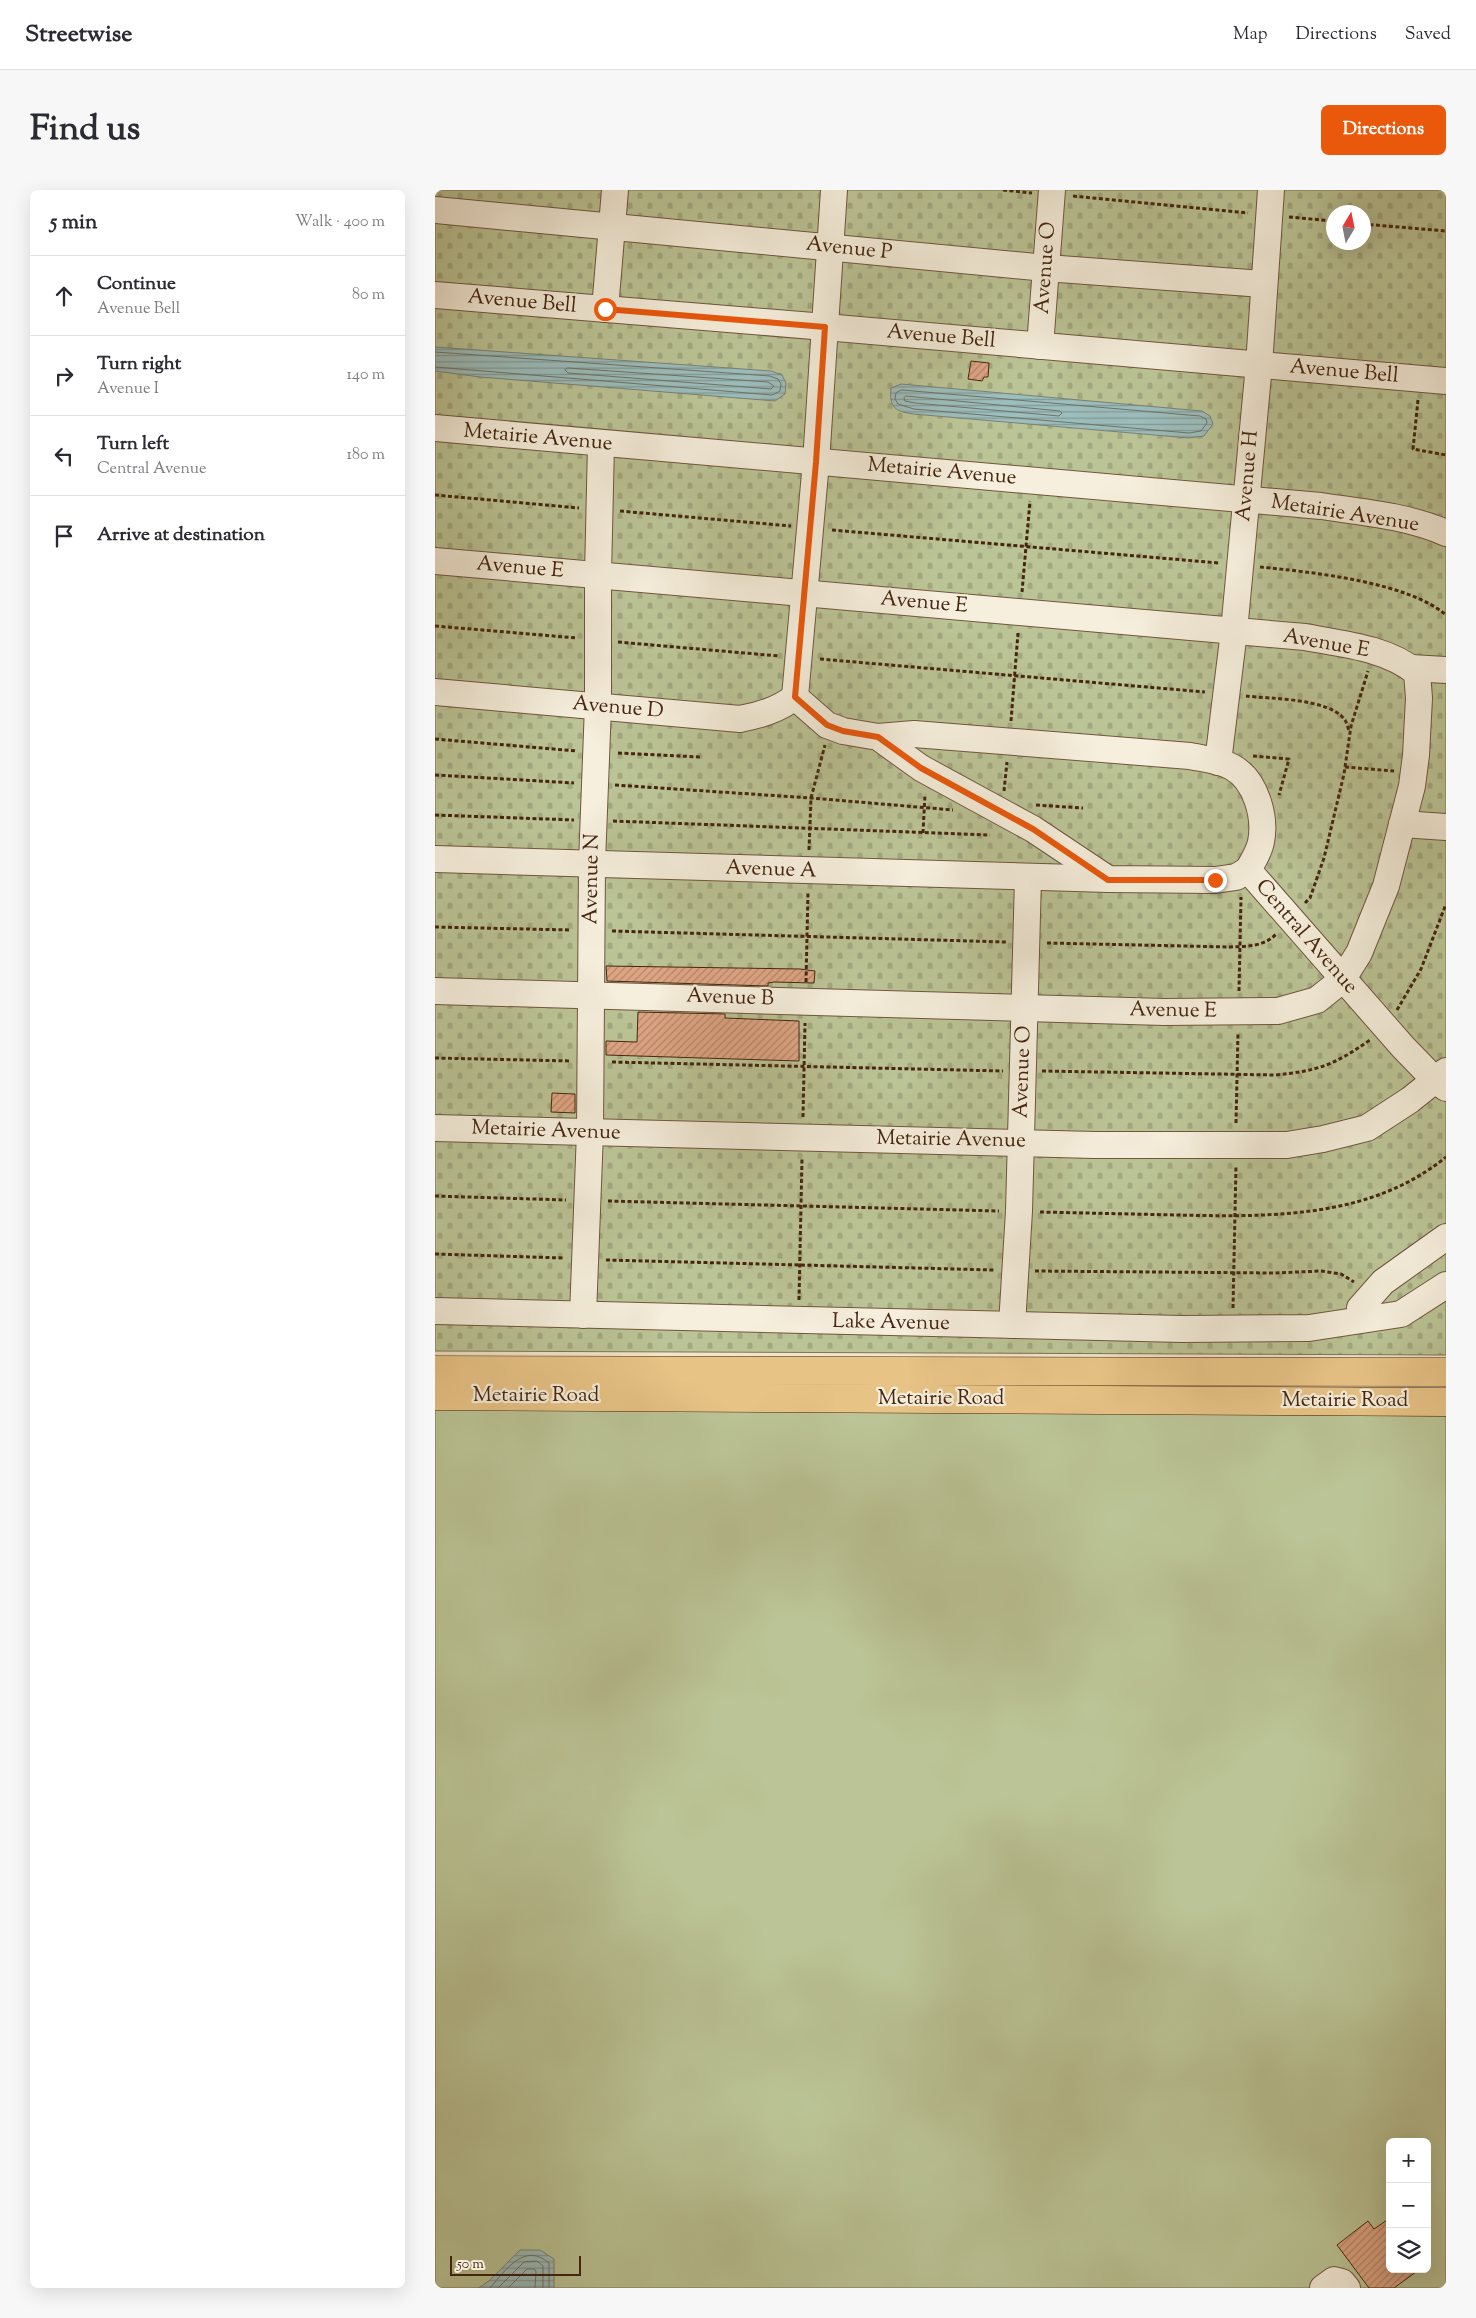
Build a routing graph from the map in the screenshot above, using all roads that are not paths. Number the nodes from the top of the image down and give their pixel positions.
1 (615, 190) edge
2 (834, 190) edge
3 (1052, 192) edge
4 (1270, 202) edge
5 (435, 210) edge
6 (612, 226) junction
7 (830, 247) junction
8 (1046, 268) junction
9 (1263, 284) junction
10 (435, 295) edge
11 (605, 309) junction
12 (825, 327) junction
13 (1040, 346) junction
14 (1259, 365) junction
15 (1446, 381) edge
16 (435, 428) edge
17 (601, 444) junction
18 (816, 462) junction
19 (1245, 499) junction
20 (1446, 533) edge
21 (435, 561) edge
22 (598, 575) junction
23 (803, 592) junction
24 (1234, 631) junction
25 (1410, 667) junction
26 (1446, 670) edge
27 (435, 692) edge
28 (795, 697) junction
29 (598, 706) junction
30 (878, 737) junction
31 (1219, 762) junction
32 (1402, 824) junction
33 (1446, 827) edge
34 (435, 859) edge
35 (592, 863) junction
36 (1244, 872) junction
37 (1028, 878) junction
38 (1108, 880) junction
39 (1343, 980) junction
40 (435, 991) edge
41 (591, 994) junction
42 (1025, 1008) junction
43 (1443, 1080) edge
44 (435, 1128) edge
45 (590, 1132) junction
46 (1020, 1142) junction
47 (1446, 1237) edge
48 (1446, 1285) edge
49 (1358, 1309) junction
50 (435, 1311) edge
51 (583, 1315) junction
52 (1012, 1325) junction
53 (435, 1370) edge
54 (1446, 1372) edge
55 (435, 1396) edge
56 (1446, 1402) edge
57 (1323, 2288) edge
58 (1347, 2288) edge

1 - 6 lane
2 - 7 lane
3 - 8 lane, Avenue O
4 - 9 lane, Avenue H
5 - 6 lane, Avenue P
6 - 7 lane, Avenue P
6 - 11 lane
7 - 8 lane, Avenue P
7 - 12 lane
8 - 9 lane, Avenue P
8 - 13 lane, Avenue O
9 - 14 lane, Avenue H
10 - 11 lane, Avenue Bell
11 - 12 lane, Avenue Bell
12 - 13 lane, Avenue Bell
12 - 18 lane
13 - 14 lane, Avenue Bell
14 - 15 lane, Avenue Bell
14 - 19 lane, Avenue H
16 - 17 lane, Metairie Avenue
17 - 18 lane, Metairie Avenue
17 - 22 lane, Avenue N
18 - 19 lane, Metairie Avenue
18 - 23 lane
19 - 20 lane, Metairie Avenue
19 - 24 lane, Avenue H
21 - 22 lane, Avenue E
22 - 23 lane, Avenue E
22 - 29 lane, Avenue N
23 - 24 lane, Avenue E
23 - 28 lane
24 - 25 lane, Avenue E
24 - 31 lane, Avenue H
25 - 26 lane, Avenue E
25 - 32 lane
27 - 29 lane, Avenue D
28 - 29 lane, Avenue D
28 - 30 lane
29 - 35 lane, Avenue N
30 - 31 lane
30 - 38 lane
31 - 36 lane
32 - 33 lane
32 - 39 lane
34 - 35 lane, Avenue A
35 - 37 lane, Avenue A
35 - 41 lane, Avenue N
36 - 38 lane, Central Avenue
36 - 39 lane, Central Avenue
37 - 38 lane, Avenue A
37 - 42 lane, Avenue O
39 - 42 lane, Avenue E
39 - 43 lane, Central Avenue
40 - 41 lane, Avenue B
41 - 42 lane, Avenue B
41 - 45 lane, Avenue N
42 - 46 lane, Avenue O
43 - 46 lane, Metairie Avenue
44 - 45 lane, Metairie Avenue
45 - 46 lane, Metairie Avenue
45 - 51 lane, Avenue N
46 - 52 lane, Avenue O
47 - 49 lane
48 - 49 lane, Lake Avenue
49 - 52 lane, Lake Avenue
50 - 51 lane, Lake Avenue
51 - 52 lane, Lake Avenue
53 - 54 main road, Metairie Road
55 - 56 main road, Metairie Road
57 - 58 lane

